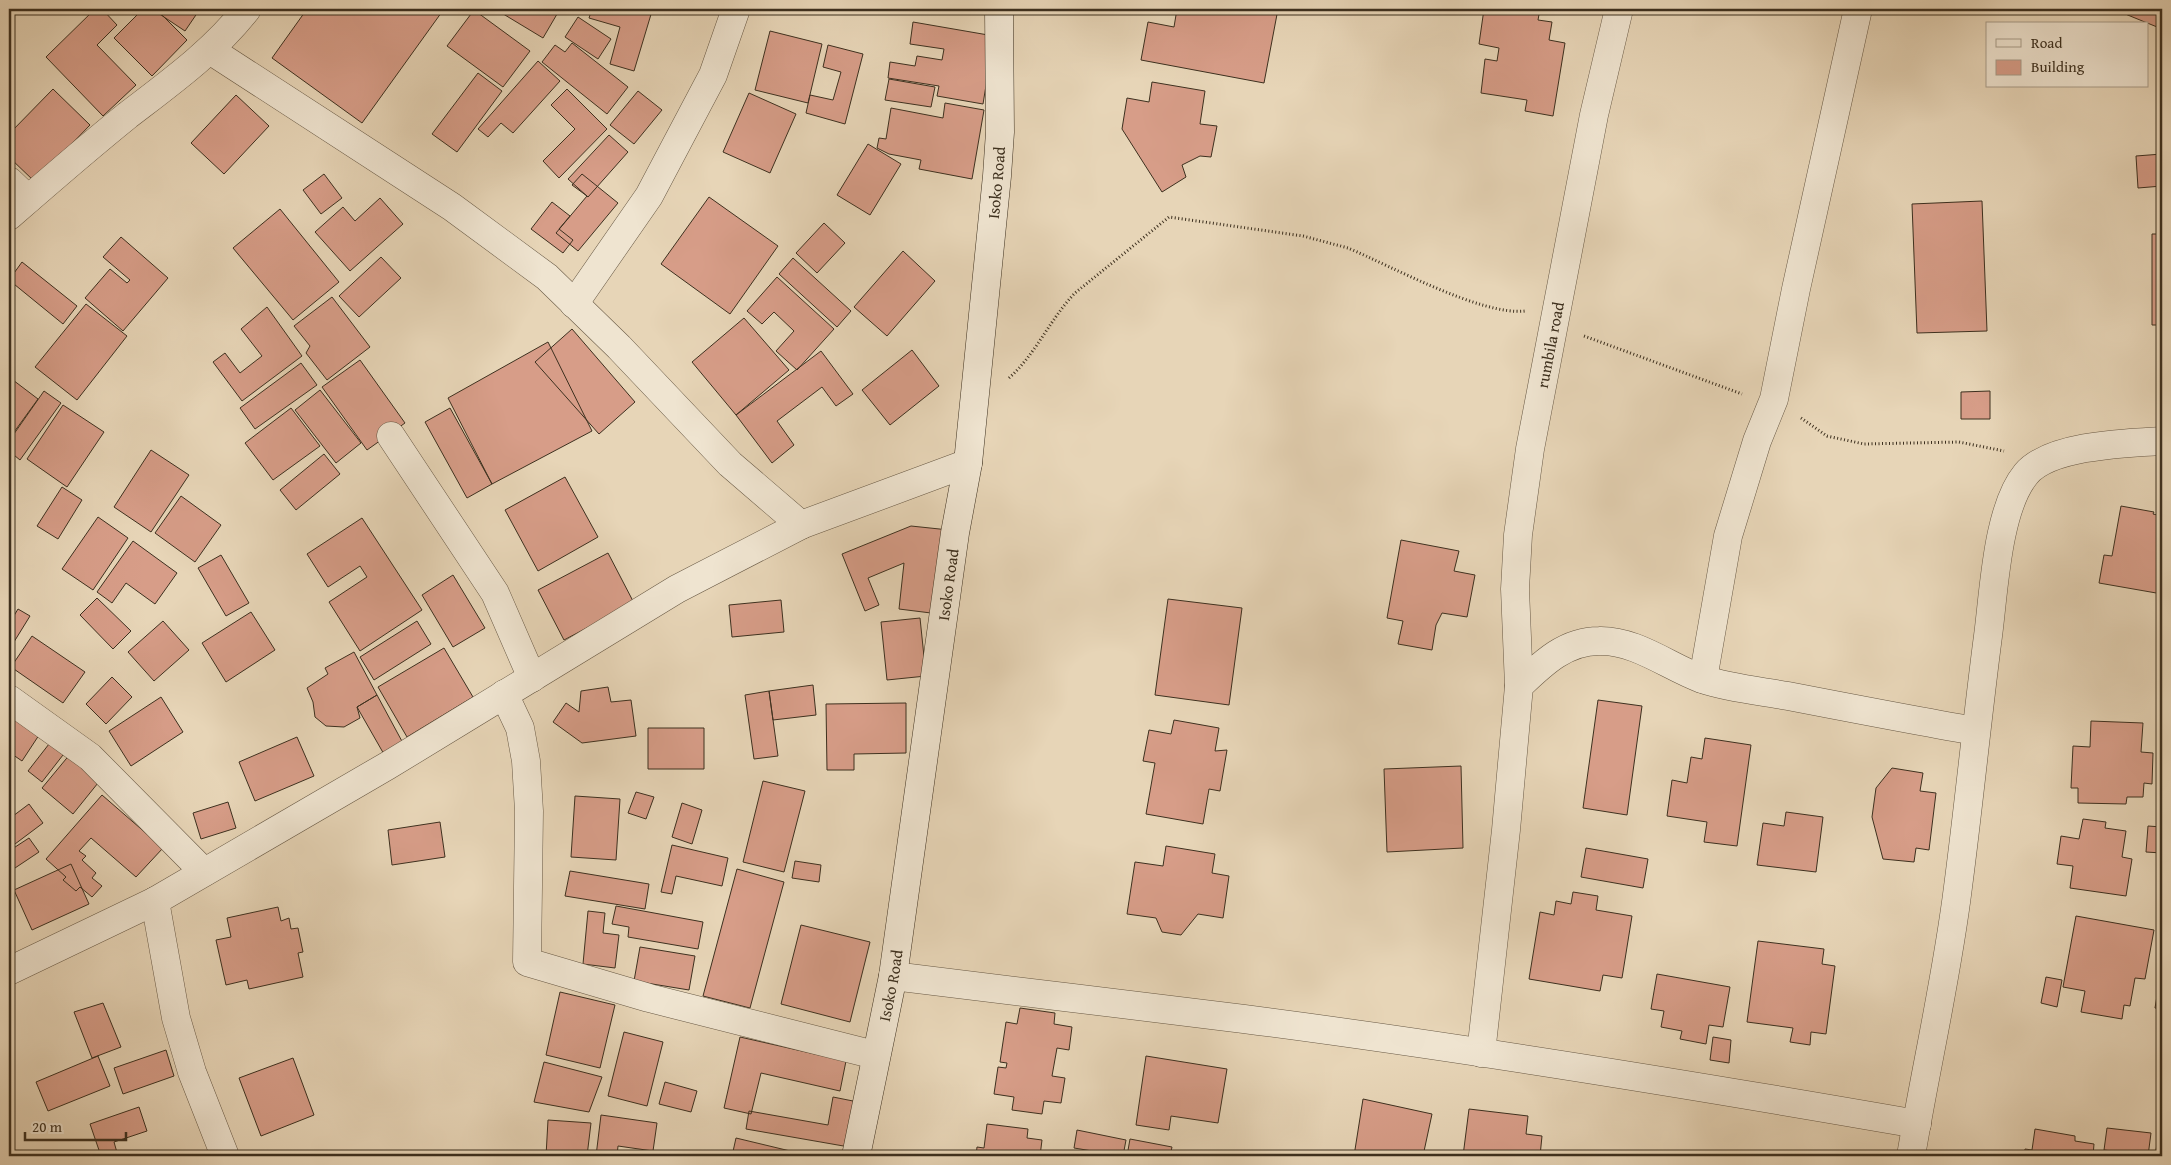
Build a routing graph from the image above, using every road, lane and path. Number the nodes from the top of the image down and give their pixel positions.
1 (247, 9) edge
2 (736, 9) edge
3 (999, 9) edge
4 (1619, 9) edge
5 (1858, 9) edge
6 (210, 50) junction
7 (15, 199) edge
8 (1563, 285) junction
9 (574, 304) junction
10 (1555, 326) junction
11 (1773, 402) junction
12 (972, 409) junction
13 (391, 436) dead end
14 (2162, 441) edge
15 (2047, 459) junction
16 (968, 463) junction
17 (800, 524) junction
18 (532, 678) junction
19 (1703, 679) junction
20 (1519, 686) junction
21 (504, 694) junction
22 (9, 699) edge
23 (1975, 731) junction
24 (204, 872) junction
25 (155, 901) junction
26 (9, 971) edge
27 (893, 976) junction
28 (1481, 1053) junction
29 (875, 1055) junction
30 (1917, 1124) junction
31 (225, 1156) edge
32 (856, 1156) edge
33 (1911, 1156) edge

1 - 6 street
2 - 9 street
3 - 12 street, Isoko Road
4 - 8 street, rumbila road
5 - 11 street
6 - 7 street
6 - 9 street
8 - 10 street, rumbila road
8 - 12 path
9 - 17 street
10 - 11 path
10 - 20 street, rumbila road
11 - 15 path
11 - 19 street
12 - 16 street, Isoko Road
13 - 18 street
14 - 15 street
15 - 23 street
16 - 17 street
16 - 27 street, Isoko Road
17 - 18 street
18 - 21 street
19 - 20 street
19 - 23 street
20 - 28 street, rumbila road
21 - 24 street
21 - 29 street
22 - 24 street
23 - 30 street
24 - 25 street
25 - 26 street
25 - 31 street
27 - 28 street
27 - 29 street, Isoko Road
28 - 30 street
29 - 32 street, Isoko Road
30 - 33 street

